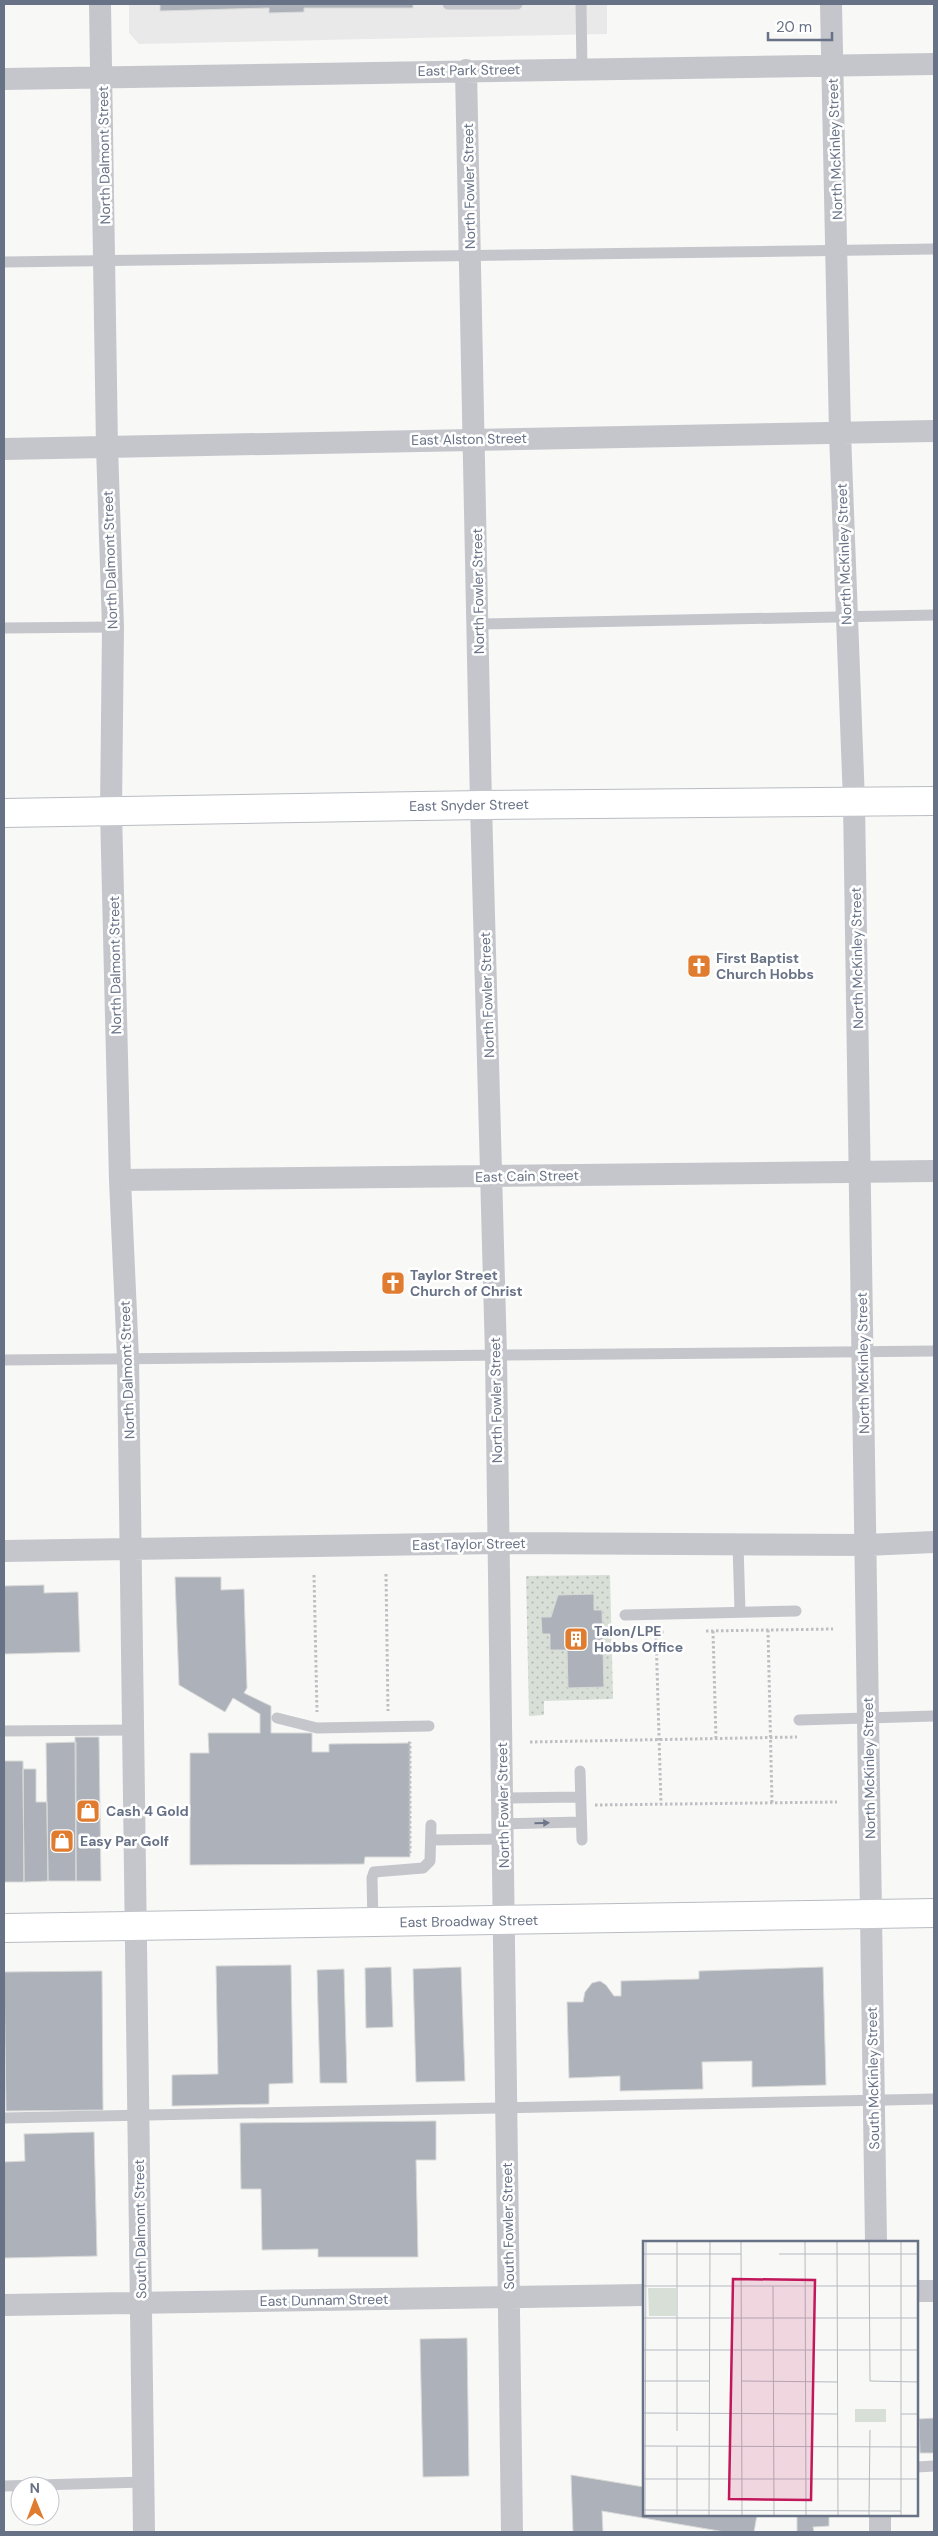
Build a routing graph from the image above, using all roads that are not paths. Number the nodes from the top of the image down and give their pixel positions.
1 (100, 4) edge
2 (448, 4) edge
3 (517, 4) edge
4 (581, 4) edge
5 (831, 4) edge
6 (934, 64) edge
7 (832, 66) junction
8 (582, 69) junction
9 (466, 70) junction
10 (103, 77) junction
11 (4, 79) edge
12 (934, 249) edge
13 (838, 251) junction
14 (471, 257) junction
15 (105, 261) junction
16 (4, 262) edge
17 (934, 431) edge
18 (840, 433) junction
19 (475, 439) junction
20 (107, 447) junction
21 (4, 449) edge
22 (934, 615) edge
23 (846, 616) junction
24 (478, 624) junction
25 (112, 627) junction
26 (4, 628) edge
27 (934, 800) edge
28 (854, 802) junction
29 (481, 804) junction
30 (111, 811) junction
31 (4, 814) edge
32 (934, 1171) edge
33 (860, 1172) junction
34 (492, 1176) junction
35 (120, 1180) junction
36 (863, 1351) junction
37 (934, 1351) edge
38 (496, 1355) junction
39 (128, 1358) junction
40 (4, 1360) edge
41 (934, 1542) edge
42 (498, 1543) junction
43 (738, 1544) junction
44 (866, 1545) junction
45 (131, 1549) junction
46 (4, 1551) edge
47 (796, 1611) dead end
48 (740, 1612) junction
49 (625, 1614) dead end
50 (934, 1716) edge
51 (868, 1717) junction
52 (277, 1718) dead end
53 (799, 1720) dead end
54 (429, 1726) dead end
55 (134, 1730) junction
56 (4, 1731) edge
57 (580, 1771) dead end
58 (580, 1797) junction
59 (503, 1798) junction
60 (581, 1822) junction
61 (431, 1824) dead end
62 (503, 1832) junction
63 (431, 1840) junction
64 (582, 1840) dead end
65 (934, 1913) edge
66 (871, 1914) junction
67 (504, 1921) junction
68 (373, 1922) junction
69 (136, 1926) junction
70 (4, 1928) edge
71 (874, 2099) junction
72 (934, 2099) edge
73 (507, 2107) junction
74 (139, 2116) junction
75 (4, 2118) edge
76 (876, 2241) edge
77 (918, 2291) edge
78 (934, 2291) edge
79 (643, 2295) edge
80 (509, 2297) junction
81 (142, 2303) junction
82 (4, 2305) edge
83 (918, 2466) edge
84 (934, 2466) edge
85 (144, 2482) junction
86 (4, 2486) edge
87 (880, 2516) edge
88 (144, 2532) edge
89 (512, 2532) edge
90 (880, 2532) edge

1 - 10 street, North Dalmont Street
2 - 3 lane
4 - 8 lane
5 - 7 street, North McKinley Street
6 - 7 street, East Park Street
7 - 8 street, East Park Street
7 - 13 street, North McKinley Street
8 - 9 street, East Park Street
9 - 10 street, East Park Street
9 - 14 street, North Fowler Street
10 - 11 street, East Park Street
10 - 15 street, North Dalmont Street
12 - 13 lane
13 - 14 lane
13 - 18 street, North McKinley Street
14 - 15 lane
14 - 19 street, North Fowler Street
15 - 16 lane
15 - 20 street, North Dalmont Street
17 - 18 street, East Alston Street
18 - 19 street, East Alston Street
18 - 23 street, North McKinley Street
19 - 20 street, East Alston Street
19 - 24 street, North Fowler Street
20 - 21 street, East Alston Street
20 - 25 street, North Dalmont Street
22 - 23 lane
23 - 24 lane
23 - 28 street, North McKinley Street
24 - 29 street, North Fowler Street
25 - 26 lane
25 - 30 street, North Dalmont Street
27 - 28 main road, East Snyder Street
28 - 29 main road, East Snyder Street
28 - 33 street, North McKinley Street
29 - 30 main road, East Snyder Street
29 - 34 street, North Fowler Street
30 - 31 main road, East Snyder Street
30 - 35 street, North Dalmont Street
32 - 33 street, East Cain Street
33 - 34 street, East Cain Street
33 - 36 street, North McKinley Street
34 - 35 street, East Cain Street
34 - 38 street, North Fowler Street
35 - 39 street, North Dalmont Street
36 - 37 lane
36 - 38 lane
36 - 44 street, North McKinley Street
38 - 39 lane
38 - 42 street, North Fowler Street
39 - 40 lane
39 - 45 street, North Dalmont Street
41 - 44 street, East Taylor Street
42 - 43 street, East Taylor Street
42 - 45 street, East Taylor Street
42 - 59 street, North Fowler Street
43 - 44 street, East Taylor Street
43 - 48 lane
44 - 51 street, North McKinley Street
45 - 46 street, East Taylor Street
45 - 55 street, North Dalmont Street
47 - 48 lane
48 - 49 lane
50 - 51 lane
51 - 53 lane
51 - 66 street, North McKinley Street
52 - 54 lane
55 - 56 lane
55 - 69 street, North Dalmont Street
57 - 58 lane
58 - 59 lane
58 - 60 lane
59 - 62 street, North Fowler Street
62 -> 60 lane
60 - 64 lane
61 - 63 lane
62 - 63 lane
62 - 67 street, North Fowler Street
63 - 68 lane
65 - 66 main road, East Broadway Street
66 - 67 main road, East Broadway Street
66 - 71 street, South McKinley Street
67 - 68 main road, East Broadway Street
67 - 73 street, South Fowler Street
68 - 69 main road, East Broadway Street
69 - 70 main road, East Broadway Street
69 - 74 street, South Dalmont Street
71 - 72 lane
71 - 73 lane
71 - 76 street, South McKinley Street
73 - 74 lane
73 - 80 street, South Fowler Street
74 - 75 lane
74 - 81 street, South Dalmont Street
77 - 78 street
79 - 80 street, East Dunnam Street
80 - 81 street, East Dunnam Street
80 - 89 street, South Fowler Street
81 - 82 street, East Dunnam Street
81 - 85 street, South Dalmont Street
83 - 84 lane
85 - 86 lane
85 - 88 street, South Dalmont Street
87 - 90 street

